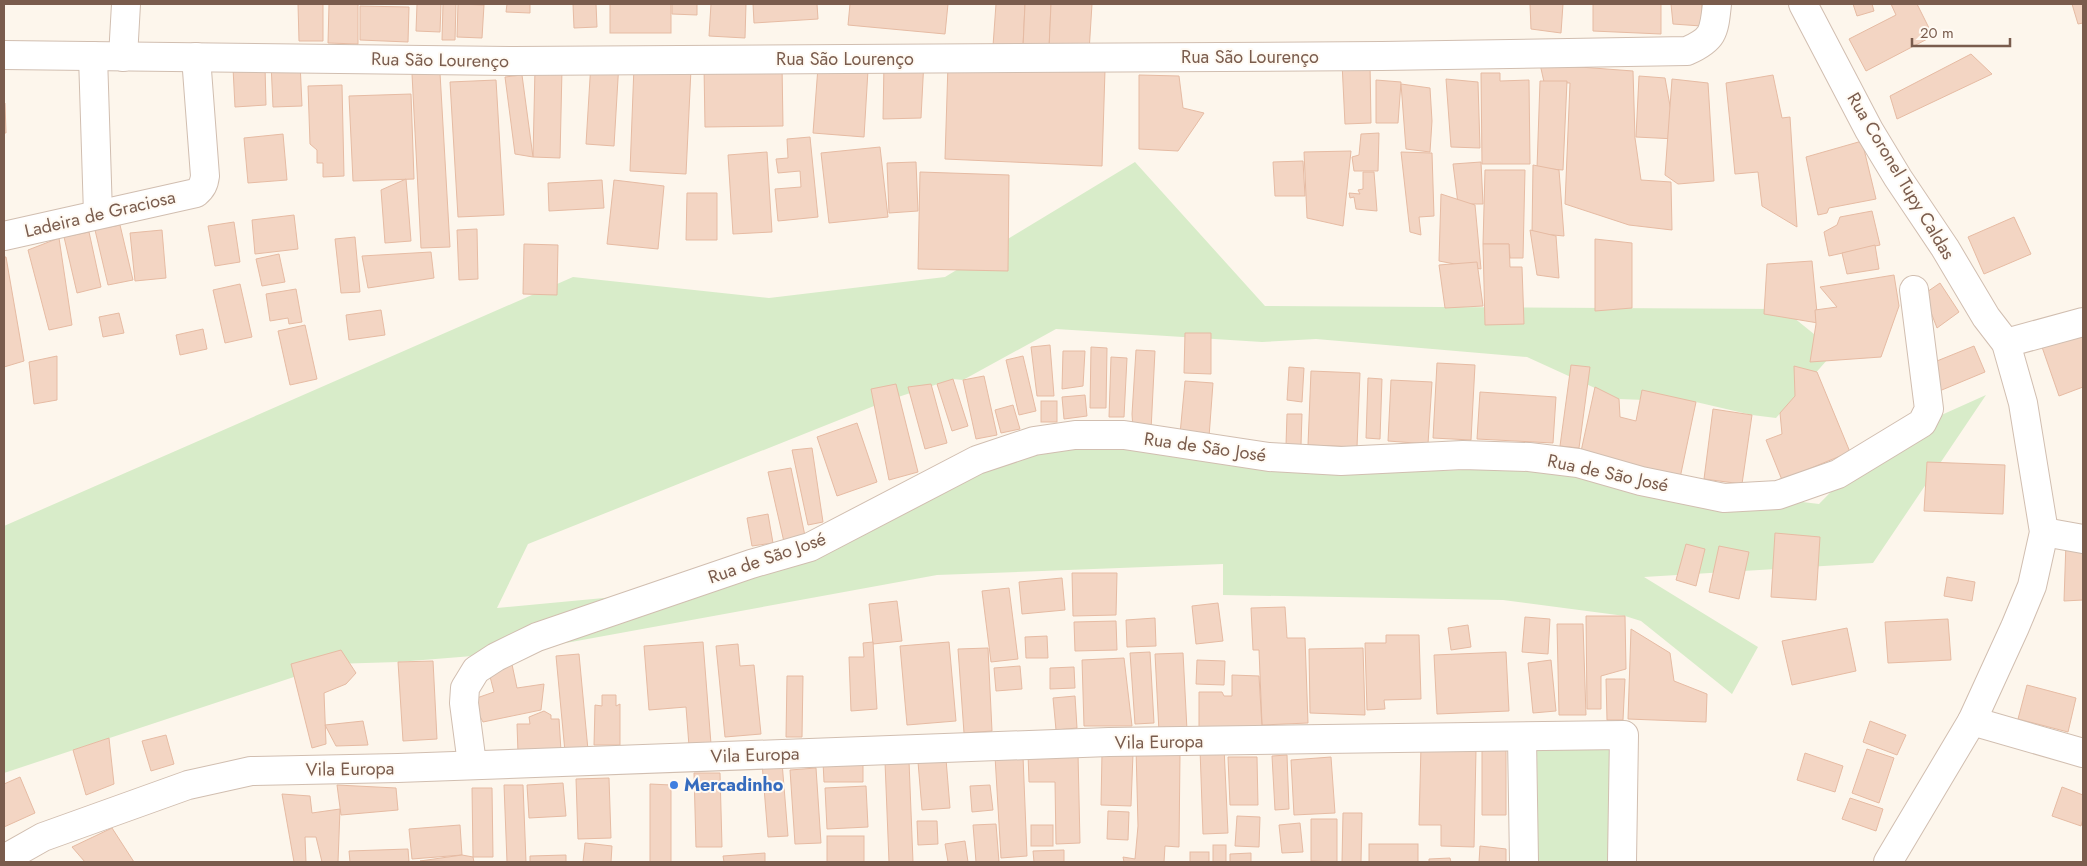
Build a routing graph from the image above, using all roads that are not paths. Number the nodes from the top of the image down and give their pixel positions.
1 (126, 4) edge
2 (1718, 4) edge
3 (1802, 4) edge
4 (4, 55) edge
5 (94, 56) junction
6 (123, 57) junction
7 (196, 57) junction
8 (98, 214) junction
9 (4, 236) edge
10 (1914, 290) dead end
11 (2083, 322) edge
12 (2006, 343) junction
13 (2044, 532) junction
14 (2083, 539) edge
15 (1972, 721) junction
16 (1522, 737) junction
17 (2083, 753) edge
18 (472, 764) junction
19 (4, 859) edge
20 (1524, 862) edge
21 (1622, 862) edge
22 (1888, 862) edge

1 - 6 street
2 - 7 street, Rua São Lourenço
3 - 12 street, Rua Coronel Tupy Caldas
4 - 5 street, Rua São Lourenço
5 - 6 street, Rua São Lourenço
5 - 8 street
6 - 7 street, Rua São Lourenço
7 - 8 street, Ladeira de Graciosa
8 - 9 street, Ladeira de Graciosa
10 - 18 street, Rua de São José
11 - 12 street
12 - 13 street
13 - 14 street
13 - 15 street
15 - 17 street
15 - 22 street
16 - 18 street, Vila Europa
16 - 20 street
16 - 21 street, Vila Europa
18 - 19 street, Vila Europa

